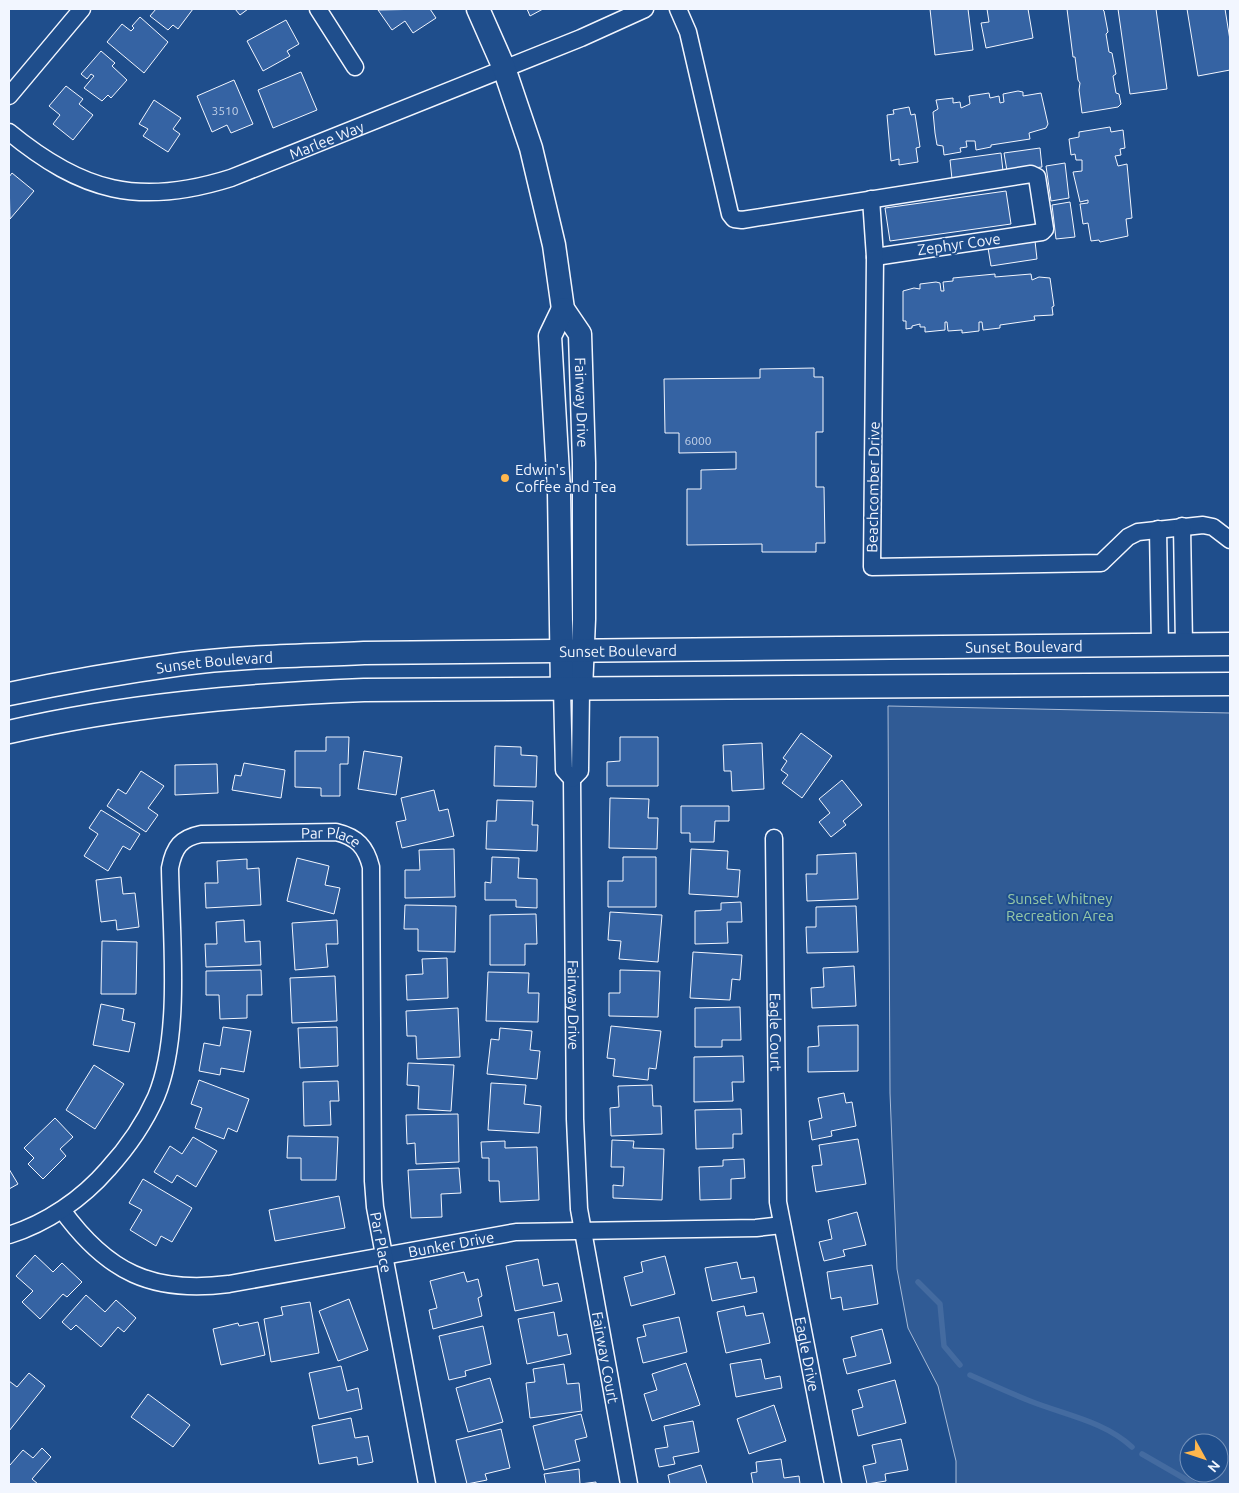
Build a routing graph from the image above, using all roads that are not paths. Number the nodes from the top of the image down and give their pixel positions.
1 (82, 9) edge
2 (318, 9) edge
3 (478, 9) edge
4 (645, 9) edge
5 (678, 9) edge
6 (354, 67) dead end
7 (504, 68) junction
8 (9, 96) edge
9 (9, 132) edge
10 (871, 199) junction
11 (875, 256) junction
12 (563, 309) junction
13 (1182, 526) junction
14 (1158, 529) junction
15 (1230, 540) edge
16 (1184, 644) junction
17 (1230, 644) edge
18 (1160, 645) junction
19 (572, 652) junction
20 (1230, 684) edge
21 (572, 689) junction
22 (9, 694) edge
23 (9, 732) edge
24 (774, 838) dead end
25 (62, 1210) junction
26 (782, 1225) junction
27 (582, 1230) junction
28 (9, 1235) edge
29 (383, 1255) junction
30 (427, 1484) edge
31 (629, 1484) edge
32 (833, 1484) edge

1 - 8 street
2 - 6 street
3 - 7 main road, Fairway Drive
4 - 7 street, Marlee Way
5 - 10 street
7 - 9 street, Marlee Way
7 - 12 main road, Fairway Drive
10 - 11 street, Beachcomber Drive
10 - 11 street, Zephyr Cove
11 - 14 street, Beachcomber Drive
12 - 19 main road, Fairway Drive
12 - 19 main road, Fairway Drive
13 - 14 street, Beachcomber Drive
13 - 15 street, Beachcomber Drive
13 - 16 street
14 - 18 street
16 - 17 main road, Sunset Boulevard
16 - 18 main road, Sunset Boulevard
18 - 19 main road, Sunset Boulevard
19 - 21 main road
19 - 22 main road, Sunset Boulevard
20 - 21 main road
21 - 23 main road
21 - 27 street, Fairway Drive
24 - 26 street, Eagle Court
25 - 28 street, Par Place
25 - 29 street, Bunker Drive
25 - 29 street, Par Place
26 - 27 street, Bunker Drive
26 - 32 street, Eagle Drive
27 - 29 street, Bunker Drive
27 - 31 street, Fairway Court
29 - 30 street, Par Place

